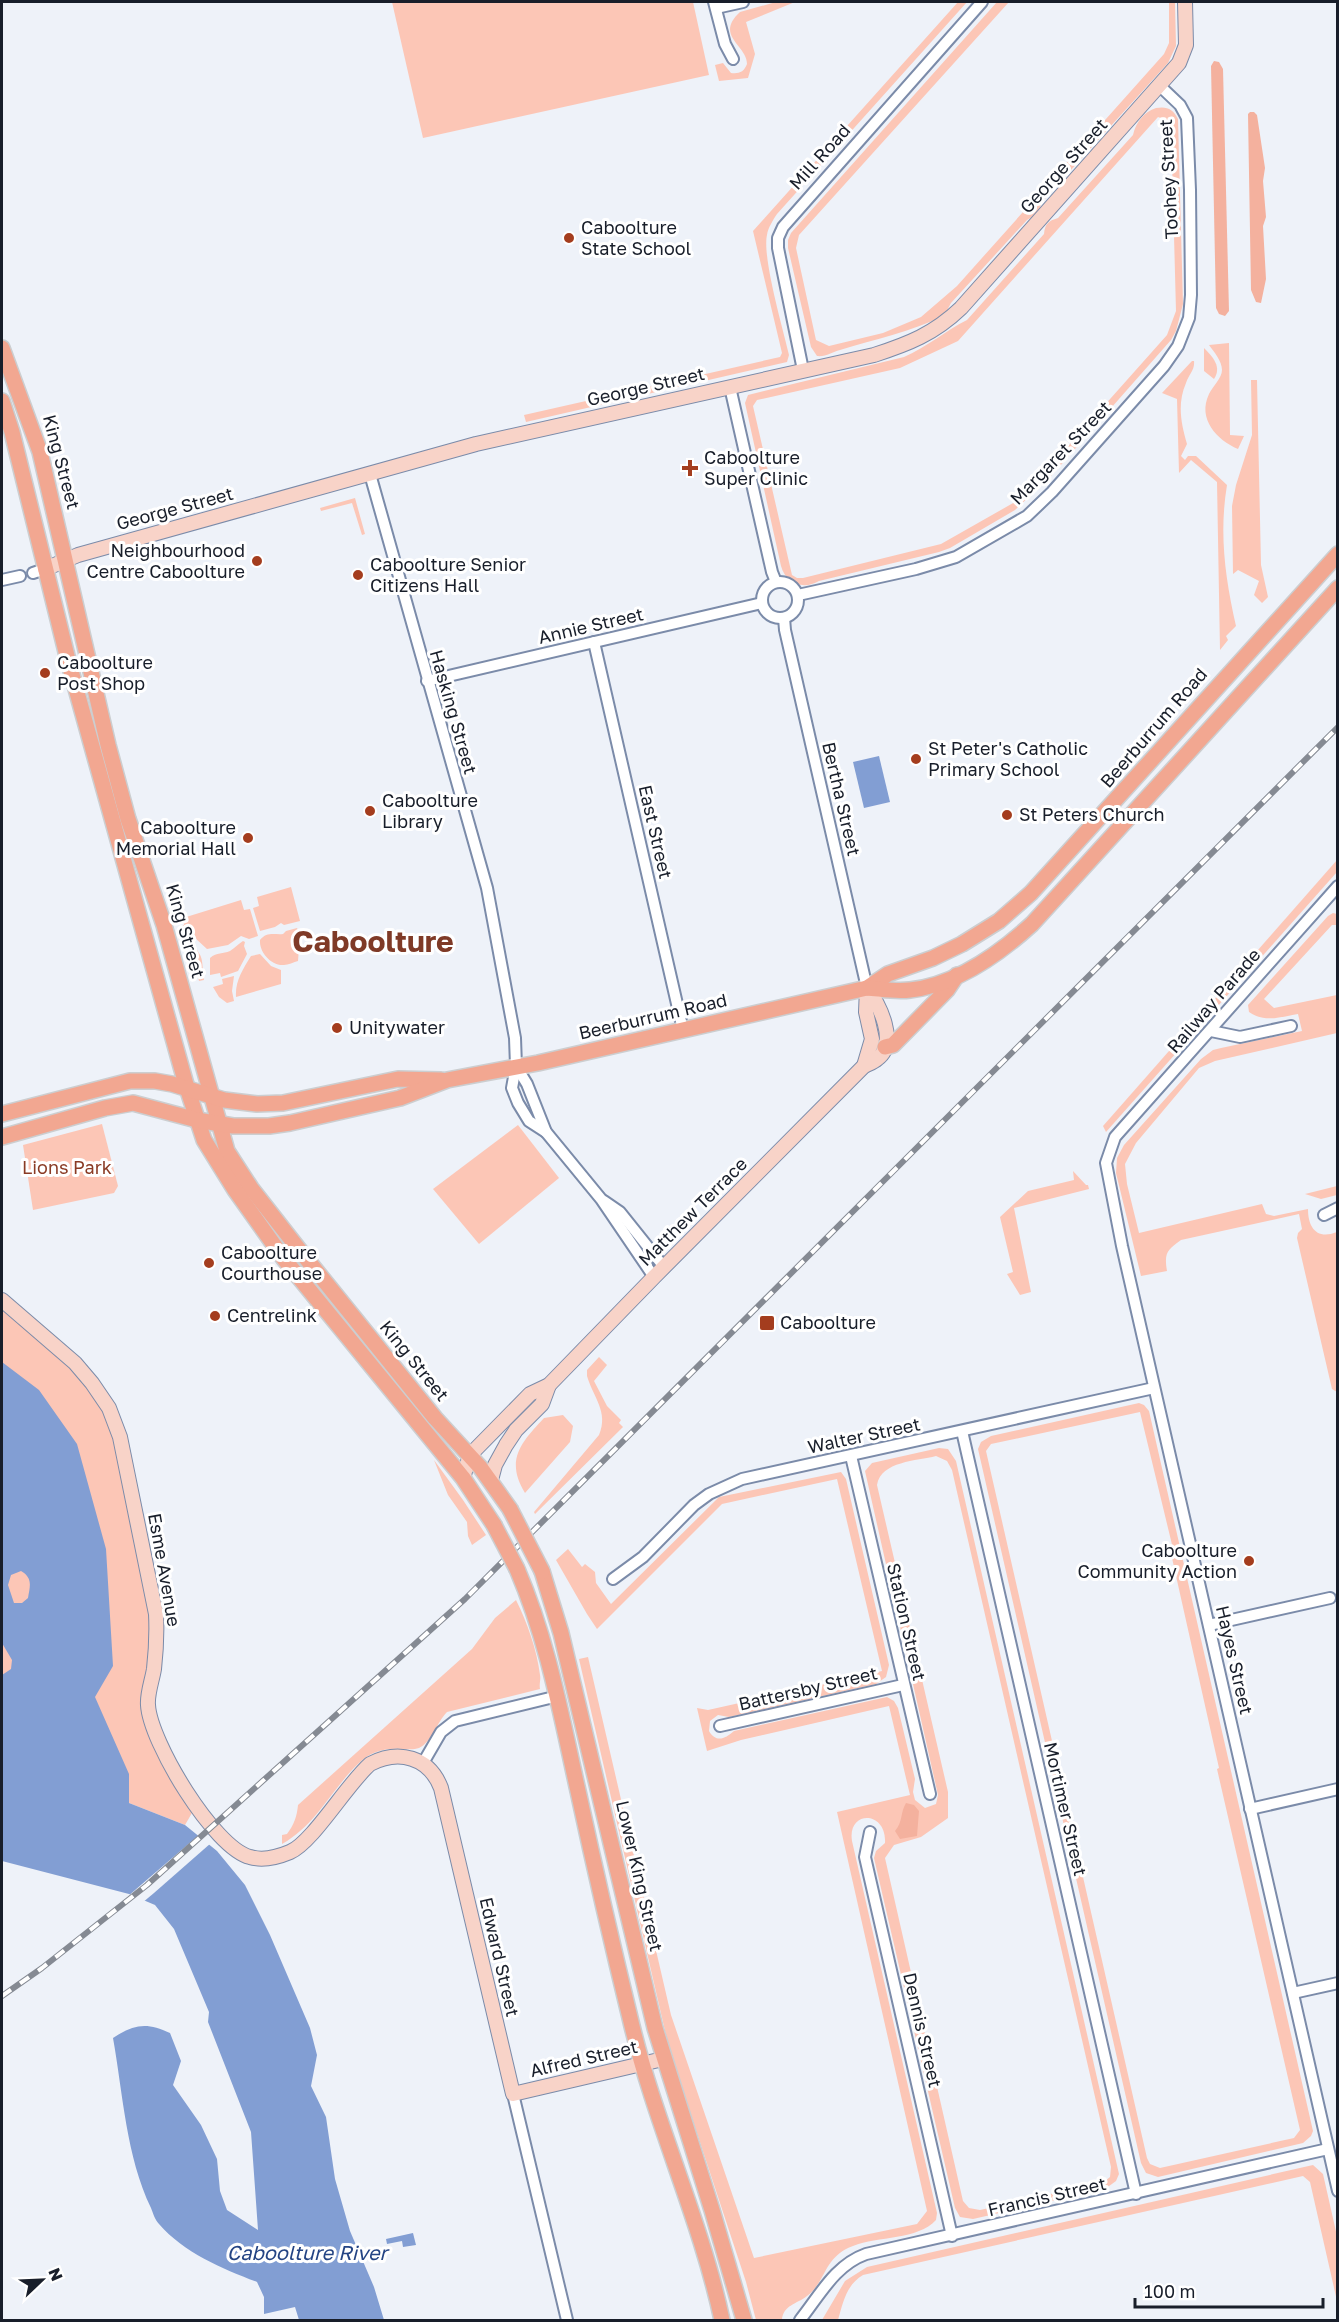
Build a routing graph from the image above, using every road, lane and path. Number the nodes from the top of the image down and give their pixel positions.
1 (743, 2) edge
2 (982, 2) edge
3 (1185, 2) edge
4 (715, 5) edge
5 (733, 59) dead end
6 (1160, 86) junction
7 (1183, 337) joint
8 (2, 348) edge
9 (803, 370) junction
10 (730, 387) junction
11 (2, 401) edge
12 (370, 474) junction
13 (1338, 554) edge
14 (66, 560) junction
15 (39, 571) junction
16 (20, 576) dead end
17 (2, 580) edge
18 (776, 582) junction
19 (1338, 588) edge
20 (798, 595) junction
21 (762, 603) junction
22 (784, 618) junction
23 (594, 642) junction
24 (427, 681) junction
25 (1336, 891) edge
26 (957, 975) junction
27 (867, 988) junction
28 (1291, 1026) dead end
29 (683, 1030) junction
30 (1211, 1031) junction
31 (885, 1047) junction
32 (516, 1066) junction
33 (864, 1066) junction
34 (447, 1080) junction
35 (187, 1088) junction
36 (210, 1096) junction
37 (2, 1114) edge
38 (197, 1120) junction
39 (218, 1124) junction
40 (2, 1137) edge
41 (1115, 1137) joint
42 (1338, 1208) edge
43 (1324, 1215) dead end
44 (659, 1272) junction
45 (2, 1300) edge
46 (549, 1385) junction
47 (1154, 1388) junction
48 (962, 1431) junction
49 (470, 1455) junction
50 (851, 1456) junction
51 (464, 1478) junction
52 (491, 1480) junction
53 (613, 1579) dead end
54 (1330, 1598) dead end
55 (1209, 1626) junction
56 (903, 1685) junction
57 (558, 1696) junction
58 (720, 1726) dead end
59 (423, 1762) junction
60 (1338, 1789) edge
61 (930, 1794) dead end
62 (1250, 1809) junction
63 (870, 1832) dead end
64 (1338, 1983) edge
65 (1293, 1993) junction
66 (663, 2059) junction
67 (642, 2064) junction
68 (513, 2094) junction
69 (1328, 2149) junction
70 (1336, 2178) edge
71 (1338, 2191) edge
72 (1136, 2194) junction
73 (952, 2235) junction
74 (567, 2320) edge
75 (722, 2320) edge
76 (744, 2320) edge
77 (800, 2320) edge

1 - 4 street
2 - 9 street, Mill Road
3 - 6 street
4 - 5 street
6 - 7 street, Toohey Street
6 - 9 street, George Street
7 - 20 street, Margaret Street
8 - 14 main road, King Street
9 - 10 street, George Street
10 - 12 street, George Street
10 - 18 street
11 - 15 main road, King Street
12 - 14 street, George Street
12 - 24 street, Hasking Street
13 - 27 main road, Beerburrum Road
14 - 15 street, George Street
14 - 36 main road, King Street
15 - 35 main road, King Street
16 - 17 street
18 - 20 street
18 - 21 street
19 - 26 main road, Beerburrum Road
20 - 22 street
21 - 22 street
21 - 23 street, Annie Street
22 - 27 street, Bertha Street
23 - 24 street, Annie Street
23 - 29 street, East Street
24 - 32 street, Hasking Street
25 - 30 street, Railway Parade
26 - 27 main road, Beerburrum Road
26 - 31 main road
27 - 29 main road, Beerburrum Road
27 - 31 street
27 - 33 street, Matthew Terrace
28 - 30 street
29 - 32 main road, Beerburrum Road
30 - 41 street, Railway Parade
31 - 33 street, Matthew Terrace
32 - 34 main road, Beerburrum Road
32 - 44 street
33 - 44 street, Matthew Terrace
34 - 36 main road, Beerburrum Road
34 - 39 main road, Beerburrum Road
35 - 36 main road, Beerburrum Road
35 - 37 main road, Beerburrum Road
35 - 38 main road, King Street
36 - 39 main road, King Street
38 - 39 main road, Beerburrum Road
38 - 40 main road, Beerburrum Road
38 - 51 main road, King Street
39 - 49 main road, King Street
41 - 47 street, Hayes Street
42 - 43 street
44 - 46 street, Matthew Terrace
45 - 59 street, Esme Avenue
46 - 49 street, Matthew Terrace
46 - 52 street, Matthew Terrace
47 - 48 street, Walter Street
47 - 55 street, Hayes Street
48 - 50 street, Walter Street
48 - 72 street, Mortimer Street
49 - 51 street, Matthew Terrace
49 - 52 main road, Lower King Street
50 - 53 street, Walter Street
50 - 56 street, Station Street
51 - 57 main road, bridge
52 - 66 main road, Lower King Street, bridge
54 - 55 street
55 - 62 street, Hayes Street
56 - 58 street, Battersby Street
56 - 61 street, Station Street
57 - 59 street
57 - 67 main road
59 - 68 street, Edward Street
60 - 62 street
62 - 65 street, Hayes Street
63 - 73 street, Dennis Street
64 - 65 street
65 - 69 street, Hayes Street
66 - 67 street, Alfred Street
66 - 76 main road, Lower King Street
67 - 68 street, Alfred Street
67 - 75 main road
68 - 74 street, Edward Street
69 - 70 street, Hayes Street
69 - 72 street, Francis Street
70 - 71 street, Hayes Street
72 - 73 street, Francis Street
73 - 77 street, Francis Street

